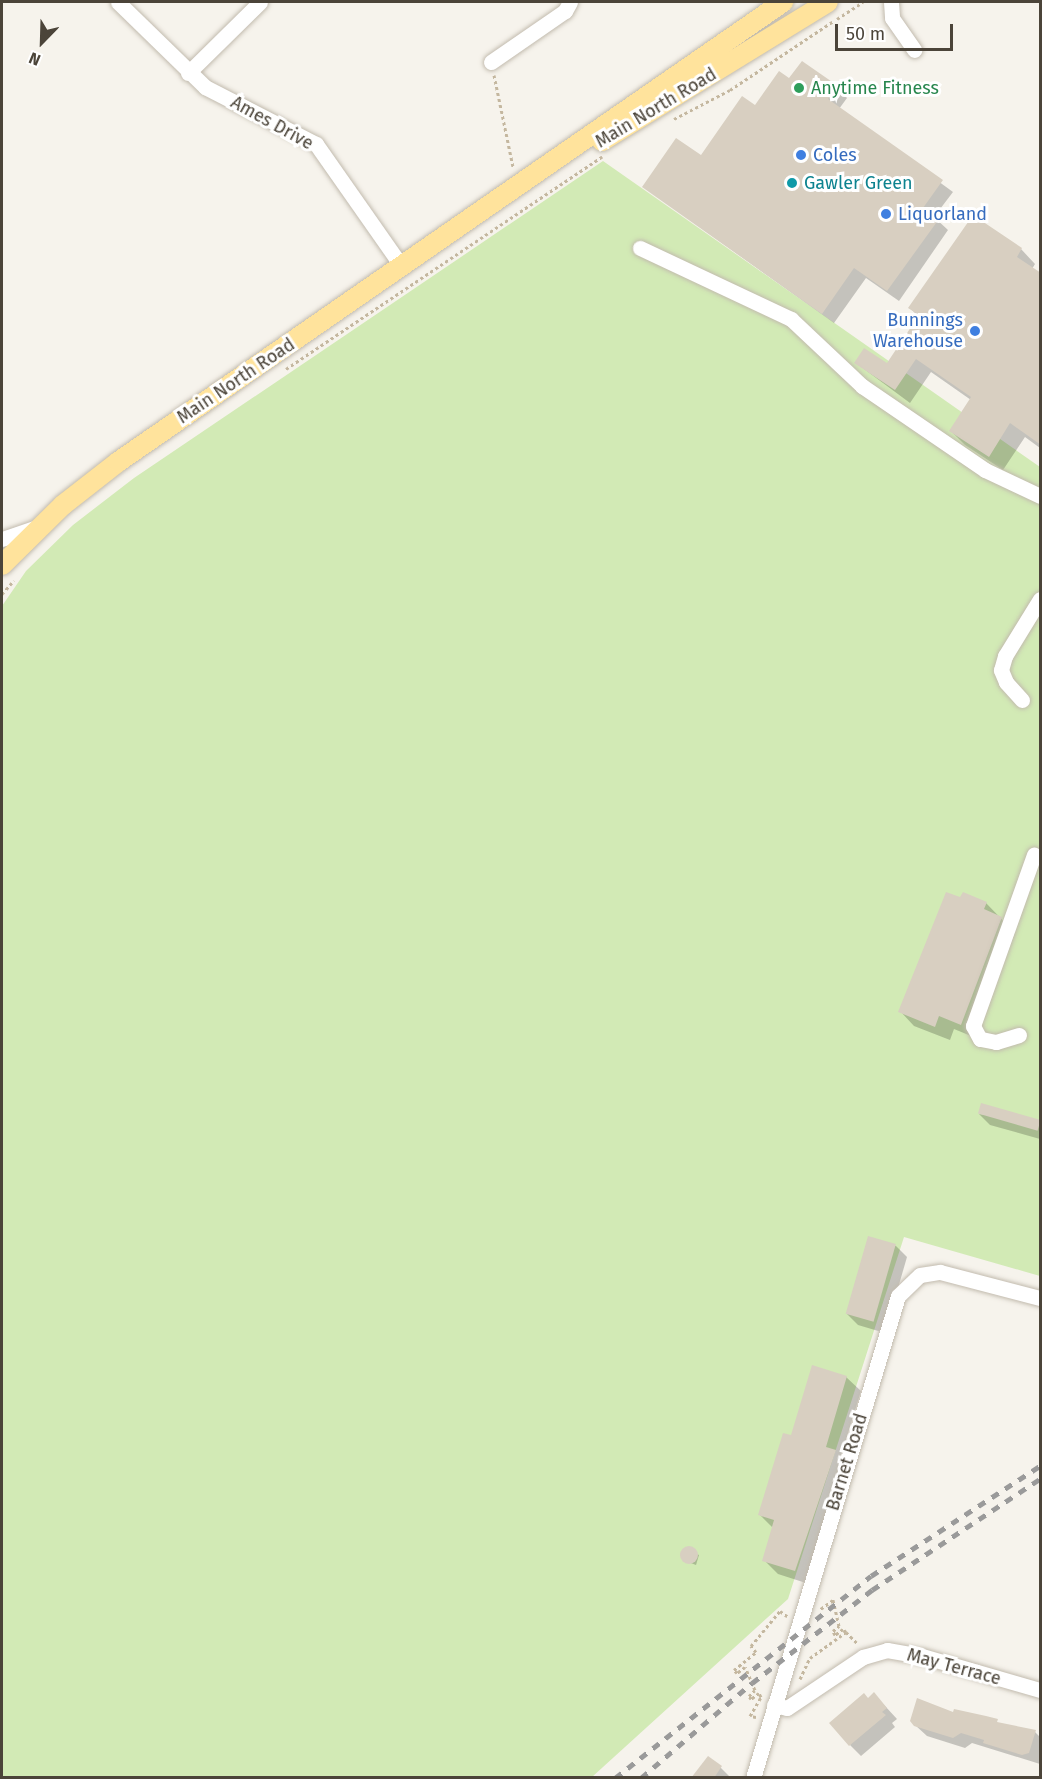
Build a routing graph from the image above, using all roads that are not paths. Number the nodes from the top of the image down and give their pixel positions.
1 (118, 2) edge
2 (260, 2) edge
3 (570, 2) edge
4 (783, 2) edge
5 (828, 2) edge
6 (891, 2) edge
7 (914, 50) dead end
8 (491, 62) road end
9 (188, 74) junction
10 (484, 212) junction
11 (640, 249) dead end
12 (402, 267) junction
13 (1041, 496) edge
14 (40, 526) junction
15 (2, 539) edge
16 (2, 565) edge
17 (1041, 599) edge
18 (1022, 700) dead end
19 (1034, 855) dead end
20 (1019, 1035) dead end
21 (1041, 1298) edge
22 (1041, 1690) edge
23 (774, 1705) junction
24 (753, 1778) edge

1 - 9 street, Ames Drive
2 - 9 street
3 - 8 street
4 - 10 main road, Main North Road
5 - 10 main road, Main North Road
6 - 7 street
9 - 12 street, Ames Drive
10 - 12 main road, Main North Road
11 - 13 street
12 - 14 main road, Main North Road
14 - 15 street
14 - 16 main road, Main North Road
17 - 18 street
19 - 20 street
21 - 23 street, Barnet Road
22 - 23 street, May Terrace
23 - 24 street, Barnet Road

